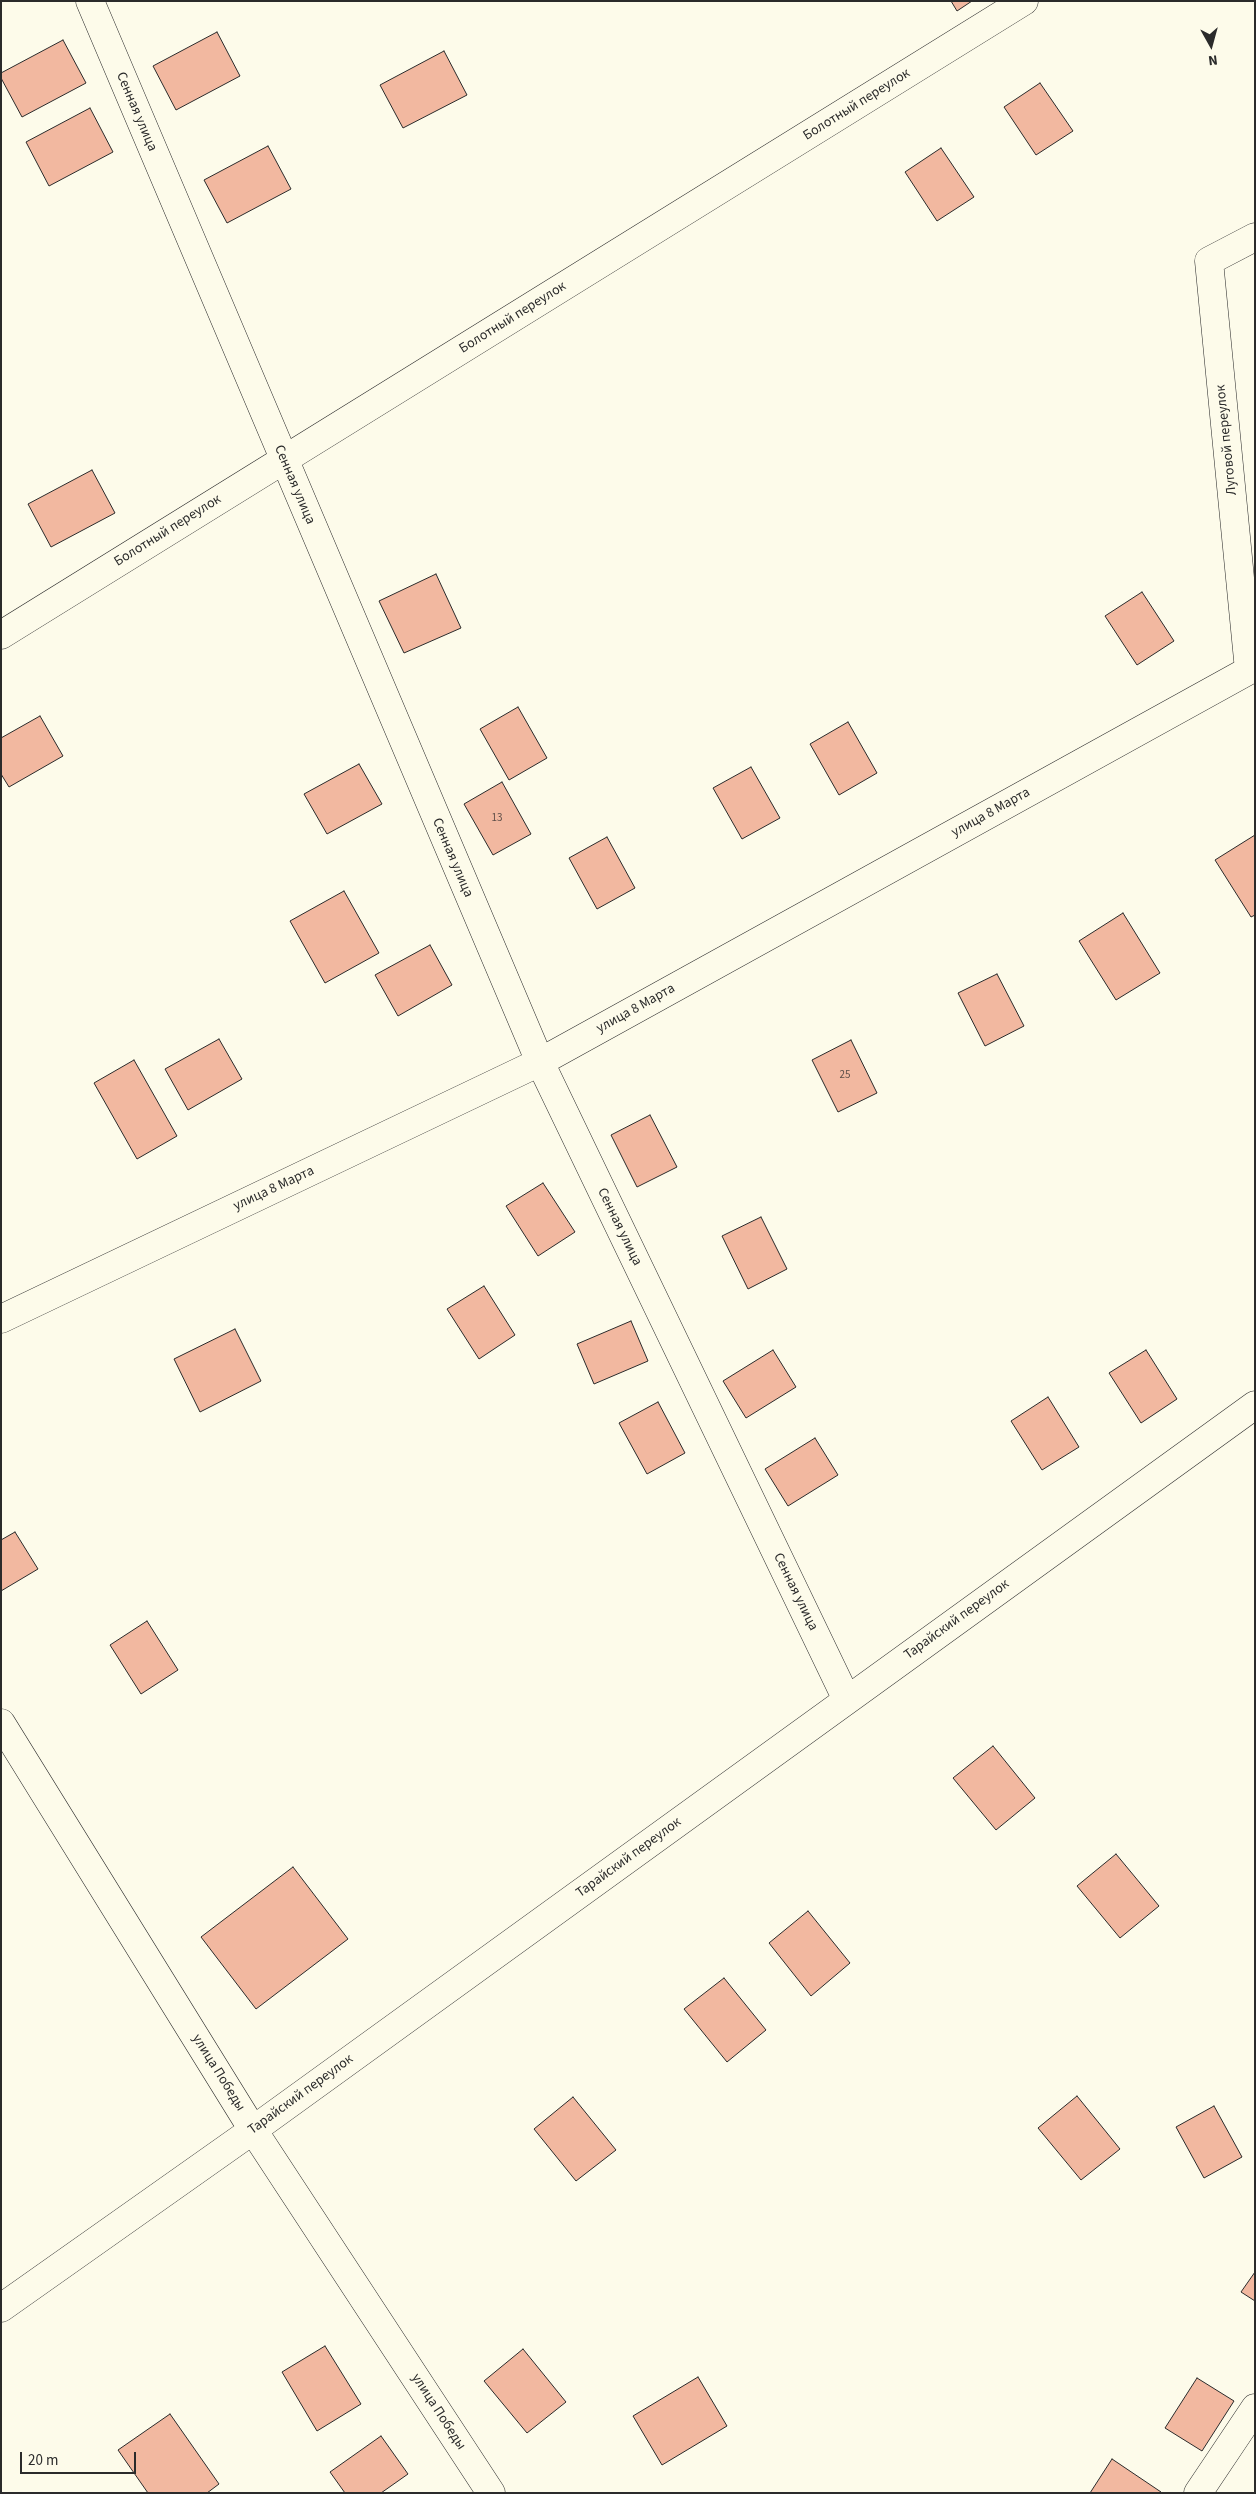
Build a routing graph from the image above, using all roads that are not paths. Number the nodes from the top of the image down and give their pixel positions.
1 (90, 1) edge
2 (1024, 1) edge
3 (1255, 238) edge
4 (283, 460) junction
5 (1, 635) edge
6 (1252, 668) edge
7 (540, 1062) junction
8 (1, 1319) edge
9 (1255, 1405) edge
10 (847, 1700) junction
11 (1, 1723) edge
12 (253, 2130) junction
13 (1, 2308) edge
14 (1255, 2408) edge
15 (491, 2493) edge
16 (1198, 2493) edge

1 - 4 street, Сенная улица
2 - 4 street, Болотный переулок
3 - 6 street, Луговой переулок
4 - 5 street, Болотный переулок
4 - 7 street, Сенная улица
6 - 7 street, улица 8 Марта
7 - 8 street, улица 8 Марта
7 - 10 street, Сенная улица
9 - 10 street, Тарайский переулок
10 - 12 street, Тарайский переулок
11 - 12 street, улица Победы
12 - 13 street, Тарайский переулок
12 - 15 street, улица Победы
14 - 16 street

